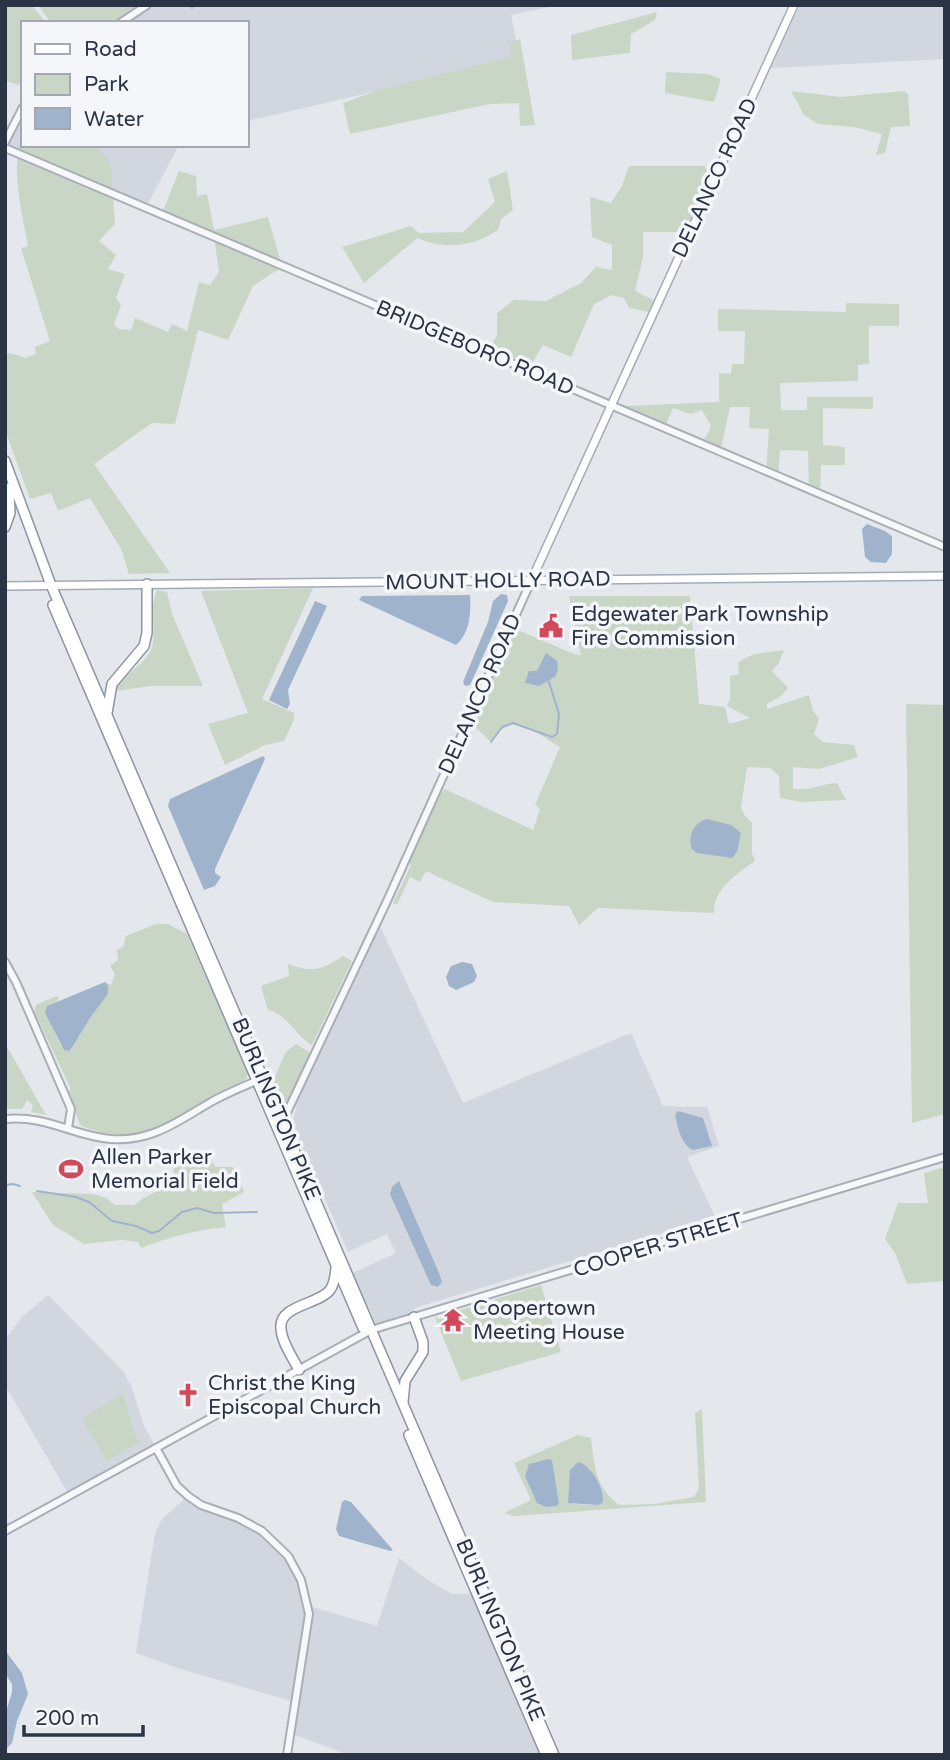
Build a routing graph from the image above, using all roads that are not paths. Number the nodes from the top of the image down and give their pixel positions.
1 (147, 5) edge
2 (794, 5) edge
3 (123, 21) edge
4 (21, 111) edge
5 (5, 142) edge
6 (5, 148) edge
7 (611, 406) junction
8 (5, 461) edge
9 (7, 484) edge
10 (5, 527) edge
11 (945, 547) edge
12 (945, 576) edge
13 (532, 579) junction
14 (147, 584) junction
15 (48, 585) junction
16 (5, 586) edge
17 (107, 715) junction
18 (5, 962) edge
19 (259, 1080) junction
20 (5, 1119) edge
21 (282, 1124) junction
22 (68, 1128) junction
23 (945, 1157) edge
24 (336, 1266) junction
25 (414, 1317) junction
26 (368, 1331) junction
27 (299, 1370) junction
28 (403, 1407) junction
29 (156, 1448) junction
30 (5, 1531) edge
31 (287, 1755) edge
32 (546, 1755) edge
33 (554, 1755) edge

1 - 3 street
2 - 7 main road, DELANCO ROAD
4 - 5 street
6 - 7 street, BRIDGEBORO ROAD
7 - 11 street, BRIDGEBORO ROAD
7 - 13 main road, DELANCO ROAD
8 - 15 highway, BURLINGTON PIKE
9 - 10 highway
9 - 15 highway, BURLINGTON PIKE
12 - 13 main road, MOUNT HOLLY ROAD
13 - 14 main road, MOUNT HOLLY ROAD
13 - 21 street, DELANCO ROAD
14 - 15 main road, MOUNT HOLLY ROAD
14 - 17 highway
15 - 16 main road, MOUNT HOLLY ROAD
15 - 17 highway, BURLINGTON PIKE
15 - 19 highway, BURLINGTON PIKE
17 - 19 highway, BURLINGTON PIKE
18 - 22 street
19 - 21 highway, BURLINGTON PIKE
19 - 22 street
19 - 24 highway, BURLINGTON PIKE
20 - 22 street
21 - 26 highway, BURLINGTON PIKE
23 - 25 street, COOPER STREET
24 - 26 highway, BURLINGTON PIKE
24 - 27 highway
25 - 26 street, COOPER STREET
25 - 28 highway
26 - 27 street, COOPER STREET
26 - 28 highway, BURLINGTON PIKE
26 - 32 highway, BURLINGTON PIKE
27 - 29 street, COOPER STREET
28 - 33 highway, BURLINGTON PIKE
29 - 30 street, COOPER STREET
29 - 31 street

